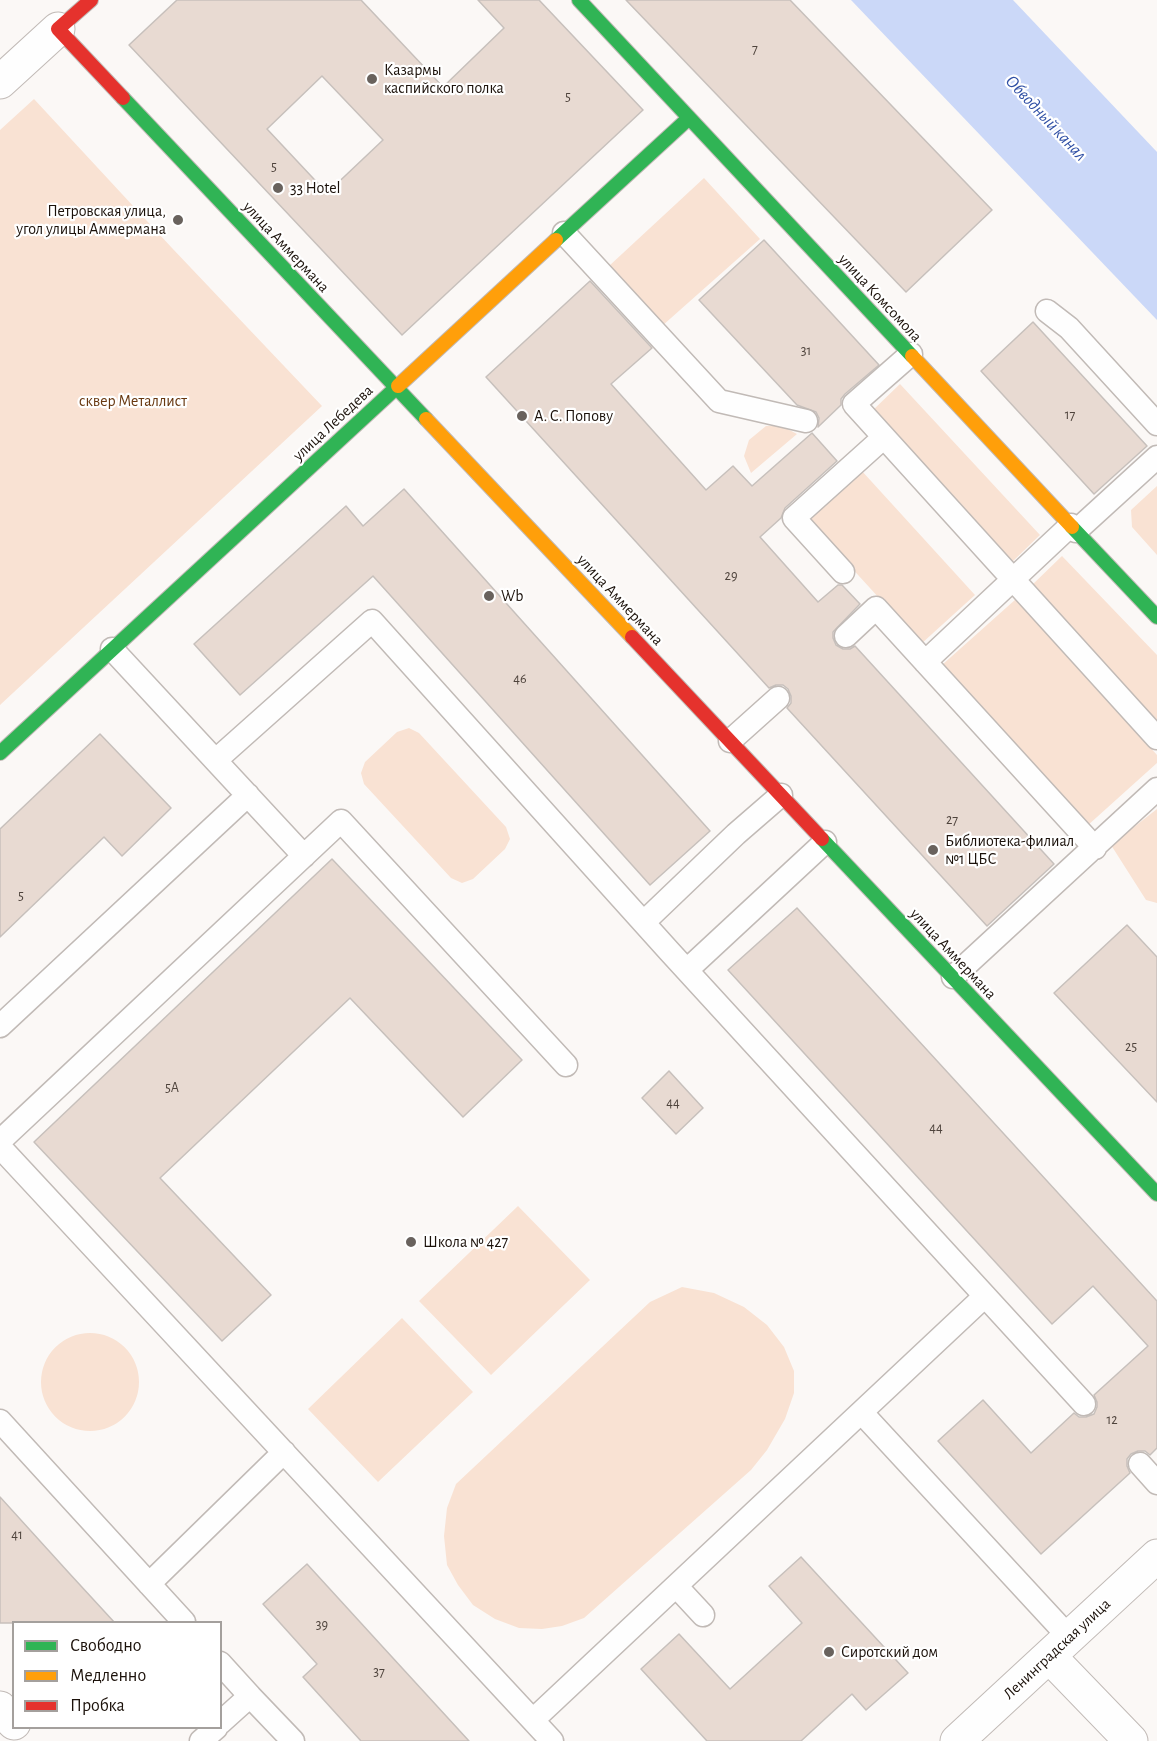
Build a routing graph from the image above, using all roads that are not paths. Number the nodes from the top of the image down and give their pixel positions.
1 (91, 0) edge
2 (579, 0) edge
3 (58, 29) junction
4 (0, 82) edge
5 (688, 118) junction
6 (564, 233) junction
7 (1047, 311) dead end
8 (911, 354) junction
9 (396, 387) junction
10 (806, 422) dead end
11 (1157, 424) edge
12 (883, 438) junction
13 (1157, 457) edge
14 (1074, 528) junction
15 (843, 572) dead end
16 (1013, 579) junction
17 (1157, 617) edge
18 (846, 636) dead end
19 (112, 649) junction
20 (925, 662) junction
21 (778, 698) dead end
22 (1157, 738) edge
23 (730, 741) junction
24 (0, 753) edge
25 (216, 760) junction
26 (1157, 789) edge
27 (248, 795) junction
28 (780, 795) junction
29 (825, 842) junction
30 (1095, 848) junction
31 (304, 856) junction
32 (644, 922) junction
33 (687, 970) junction
34 (953, 977) junction
35 (0, 1026) edge
36 (566, 1065) dead end
37 (0, 1141) edge
38 (0, 1147) edge
39 (1157, 1194) edge
40 (985, 1296) junction
41 (1084, 1404) dead end
42 (862, 1413) junction
43 (0, 1421) edge
44 (284, 1452) junction
45 (1140, 1464) dead end
46 (1157, 1483) edge
47 (1157, 1556) edge
48 (149, 1584) junction
49 (677, 1587) junction
50 (703, 1615) dead end
51 (182, 1621) edge
52 (1059, 1647) junction
53 (222, 1665) edge
54 (250, 1696) junction
55 (0, 1708) edge
56 (533, 1720) junction
57 (12, 1721) edge
58 (222, 1721) edge
59 (19, 1729) edge
60 (215, 1729) edge
61 (30, 1741) edge
62 (201, 1741) edge
63 (293, 1741) edge
64 (552, 1741) edge
65 (957, 1741) edge
66 (1131, 1741) edge

1 - 3 street
2 - 5 street, улица Комсомола
3 - 4 street
3 - 9 street, улица Аммермана
5 - 6 street, улица Лебедева
5 - 8 street, улица Комсомола
6 - 9 street, улица Лебедева
6 - 10 lane
7 - 11 lane
8 - 12 lane
8 - 14 street, улица Комсомола
9 - 19 street, улица Лебедева
9 - 23 street, улица Аммермана
12 - 15 lane
12 - 16 lane
13 - 14 lane
14 - 16 lane
14 - 17 street, улица Комсомола
16 - 20 lane
16 - 22 lane
18 - 20 lane
19 - 24 street, улица Лебедева
19 - 25 lane
20 - 30 lane
21 - 23 lane
23 - 28 street, улица Аммермана
25 - 27 lane
25 - 32 lane
26 - 30 lane
27 - 31 lane
27 - 35 lane
28 - 29 street, улица Аммермана
28 - 32 lane
29 - 33 lane
29 - 34 street, улица Аммермана
30 - 34 lane
31 - 36 lane
31 - 37 lane
32 - 33 lane
33 - 40 lane
34 - 39 street, улица Аммермана
38 - 44 lane
40 - 41 lane
40 - 42 lane
42 - 49 lane
42 - 52 lane
43 - 48 lane
44 - 48 lane
44 - 56 lane
45 - 46 lane
47 - 52 street, Ленинградская улица
48 - 51 lane
49 - 50 lane
49 - 56 lane
52 - 65 street, Ленинградская улица
52 - 66 street
53 - 54 lane
54 - 58 lane
54 - 63 lane
55 - 57 street
56 - 64 lane
59 - 61 street
60 - 62 lane

